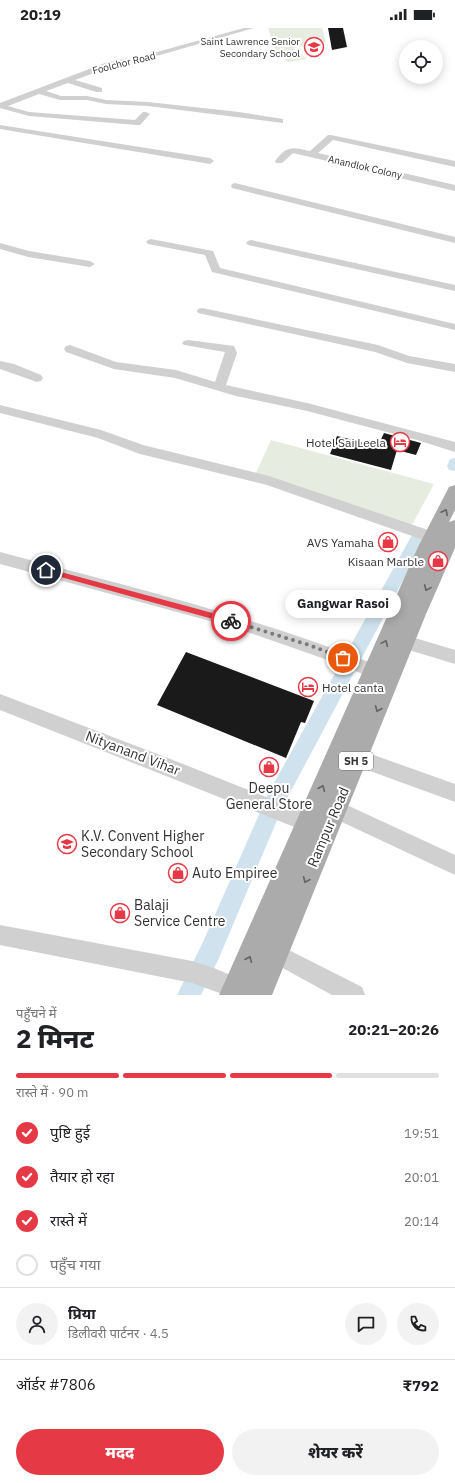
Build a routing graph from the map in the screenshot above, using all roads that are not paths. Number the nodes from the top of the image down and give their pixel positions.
1 (251, 28) edge
2 (67, 80) junction
3 (99, 90) dead end
4 (39, 91) junction
5 (1, 105) edge
6 (146, 114) dead end
7 (280, 121) dead end
8 (0, 127) edge
9 (99, 132) dead end
10 (89, 142) junction
11 (311, 155) junction
12 (210, 161) dead end
13 (279, 161) dead end
14 (455, 164) edge
15 (235, 186) dead end
16 (455, 188) edge
17 (455, 240) edge
18 (151, 242) dead end
19 (251, 243) dead end
20 (0, 246) edge
21 (90, 264) dead end
22 (455, 288) edge
23 (202, 311) dead end
24 (455, 327) edge
25 (188, 343) dead end
26 (70, 348) dead end
27 (0, 365) edge
28 (455, 368) edge
29 (37, 378) dead end
30 (219, 387) junction
31 (0, 409) edge
32 (455, 447) edge
33 (455, 492) edge
34 (448, 537) edge
35 (0, 558) edge
36 (405, 642) junction
37 (455, 657) edge
38 (358, 664) junction
39 (0, 702) edge
40 (357, 758) junction
41 (455, 793) edge
42 (336, 809) junction
43 (307, 823) junction
44 (455, 864) edge
45 (0, 935) edge
46 (275, 953) junction
47 (235, 992) edge
48 (258, 995) edge
49 (354, 995) edge

1 - 2 street, Foolchor Road
2 - 3 street
2 - 4 street, Foolchor Road
4 - 5 street, Foolchor Road
4 - 7 street
5 - 6 street
8 - 10 street
9 - 10 street
10 - 12 street
11 - 13 street, Anandlok Colony
11 - 14 street
11 - 16 street, Anandlok Colony
15 - 17 street
18 - 24 street
19 - 22 street
20 - 21 street
23 - 28 street
25 - 30 street
26 - 30 street
27 - 29 street
30 - 32 street
31 - 34 street
34 -> 33 main road
34 -> 36 main road, Rampur Road / SH 5
38 -> 34 main road
35 - 38 street
36 - 37 street
36 -> 40 main road, Rampur Road / SH 5
43 -> 38 main road
39 - 43 street, Nityanand Vihar
40 - 41 street
40 - 42 main road, Rampur Road / SH 5
42 - 44 street
42 -> 46 main road, Rampur Road / SH 5
47 -> 43 main road
45 - 47 street
46 - 48 main road, Rampur Road / SH 5
46 - 49 street

